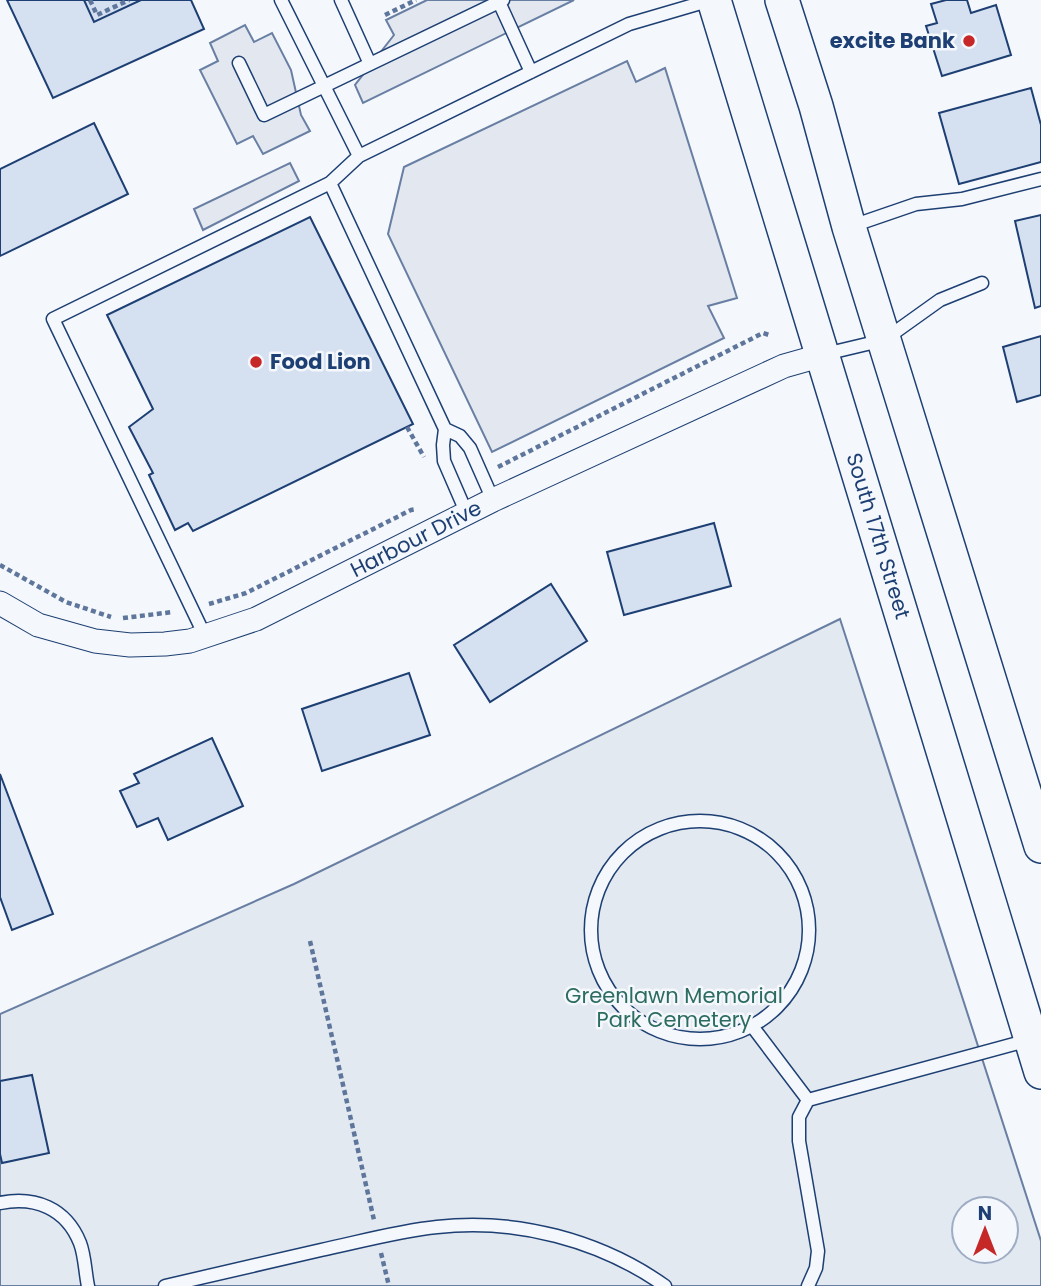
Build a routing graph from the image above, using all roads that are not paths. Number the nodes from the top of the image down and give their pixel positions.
1 (281, 0) edge
2 (341, 0) edge
3 (713, 0) edge
4 (782, 0) edge
5 (501, 1) edge
6 (239, 63) dead end
7 (370, 64) junction
8 (531, 72) junction
9 (325, 87) junction
10 (359, 156) junction
11 (1041, 180) edge
12 (330, 183) junction
13 (849, 227) junction
14 (982, 283) dead end
15 (884, 340) junction
16 (823, 355) junction
17 (445, 429) junction
18 (493, 500) junction
19 (467, 513) junction
20 (0, 603) edge
21 (205, 636) junction
22 (1041, 846) edge
23 (752, 1026) junction
24 (1036, 1038) edge
25 (1041, 1072) edge
26 (808, 1100) junction
27 (0, 1203) edge
28 (88, 1286) edge
29 (165, 1286) edge
30 (665, 1286) edge
31 (808, 1286) edge

1 - 9 lane
2 - 7 lane
3 - 8 lane
3 - 16 main road, South 17th Street
4 - 13 main road
5 - 7 lane
5 - 8 lane
6 - 9 lane
7 - 9 lane
8 - 10 lane
9 - 10 lane
10 - 12 lane
11 - 13 lane
12 - 17 lane
12 - 21 lane
13 - 15 main road
14 - 15 lane
15 - 16 lane
15 - 22 main road
16 - 18 street, Harbour Drive
16 - 24 main road, South 17th Street
17 - 18 lane
17 - 19 lane
18 - 19 street, Harbour Drive
19 - 21 street, Harbour Drive
20 - 21 street, Harbour Drive
23 - 23 lane
23 - 26 lane
24 - 25 main road, South 17th Street
24 - 26 lane
26 - 31 lane
27 - 28 lane
29 - 30 lane

